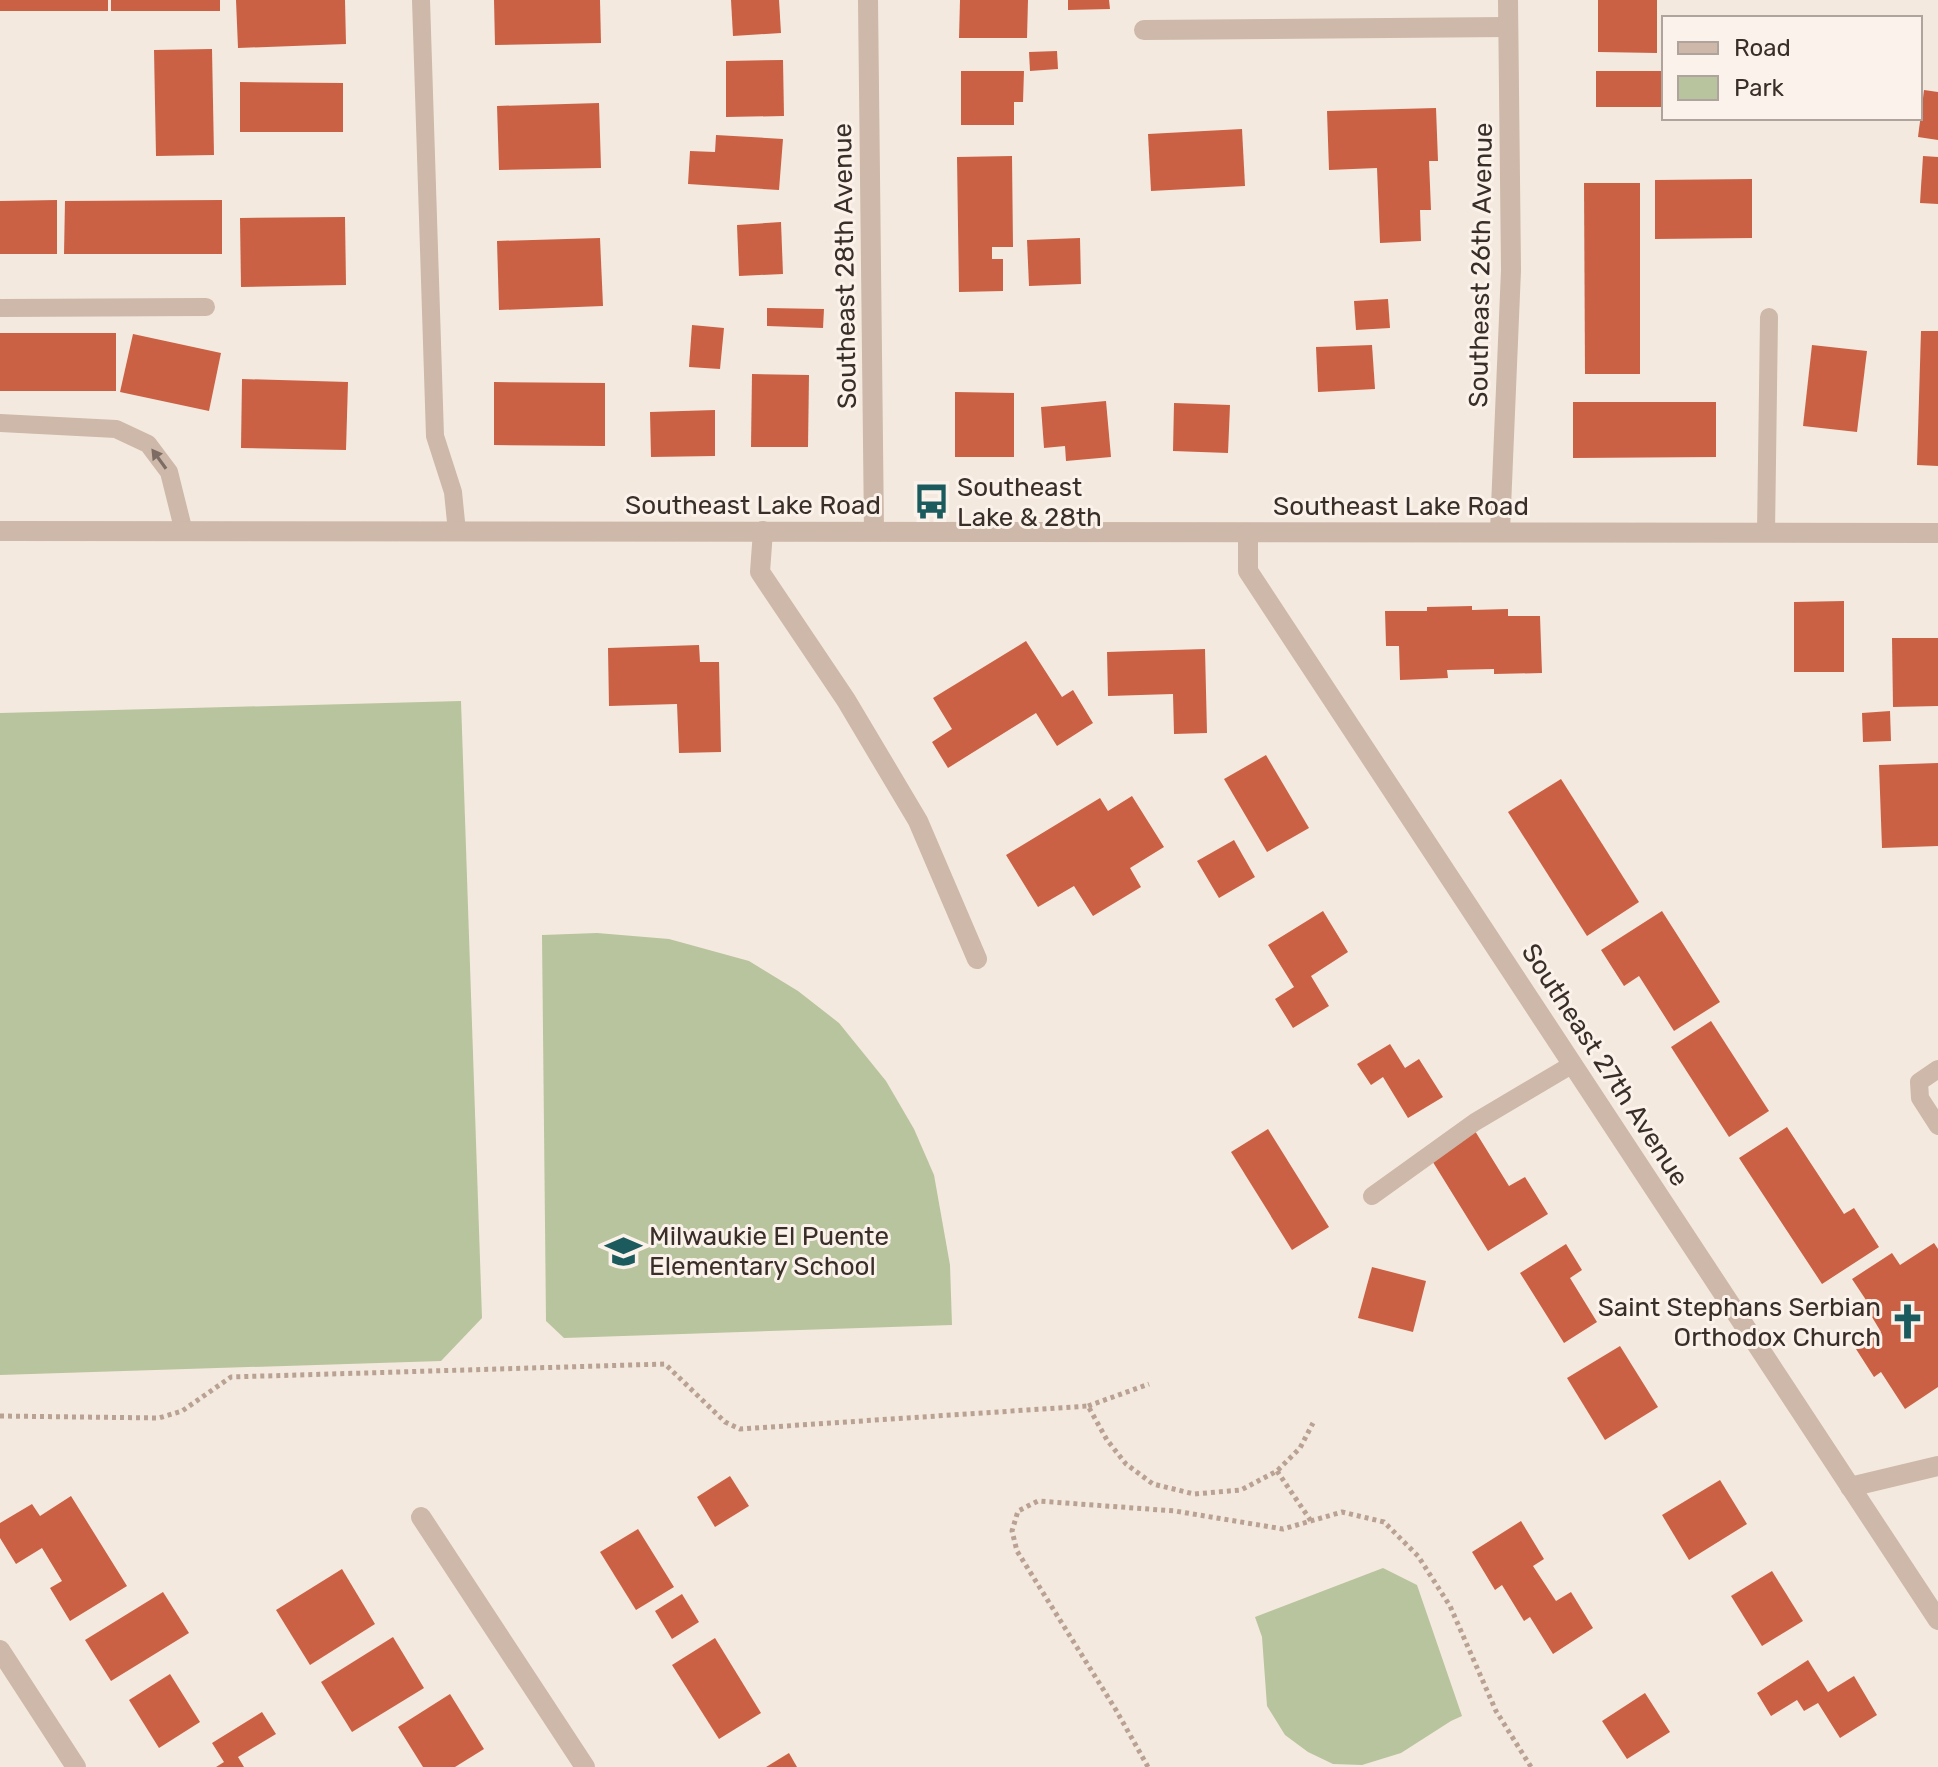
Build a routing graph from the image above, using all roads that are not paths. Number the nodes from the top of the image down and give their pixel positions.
1 (421, 0) edge
2 (868, 0) edge
3 (1508, 0) edge
4 (1508, 27) junction
5 (1144, 30) dead end
6 (206, 307) dead end
7 (0, 308) edge
8 (1769, 317) dead end
9 (0, 423) edge
10 (0, 531) edge
11 (763, 531) junction
12 (874, 531) junction
13 (1500, 531) junction
14 (184, 532) junction
15 (457, 532) junction
16 (1248, 533) junction
17 (1766, 533) junction
18 (1938, 533) edge
19 (977, 959) dead end
20 (1573, 1064) junction
21 (1938, 1069) edge
22 (1938, 1126) edge
23 (1372, 1196) dead end
24 (1938, 1466) edge
25 (1850, 1487) junction
26 (421, 1517) dead end
27 (1938, 1620) edge
28 (0, 1650) edge
29 (76, 1767) edge
30 (585, 1767) edge

1 - 15 lane
2 - 12 street, Southeast 28th Avenue
3 - 4 street, Southeast 26th Avenue
4 - 5 street
4 - 13 street, Southeast 26th Avenue
6 - 7 lane
8 - 17 lane
14 -> 9 lane
10 - 14 street, Southeast Lake Road
11 - 12 street, Southeast Lake Road
11 - 15 street, Southeast Lake Road
11 - 19 street
12 - 16 street, Southeast Lake Road
13 - 16 street, Southeast Lake Road
13 - 17 street, Southeast Lake Road
14 - 15 street, Southeast Lake Road
16 - 20 street, Southeast 27th Avenue
17 - 18 street, Southeast Lake Road
20 - 23 lane
20 - 25 street, Southeast 27th Avenue
21 - 22 lane
24 - 25 street
25 - 27 street, Southeast 27th Avenue
26 - 30 street
28 - 29 street

